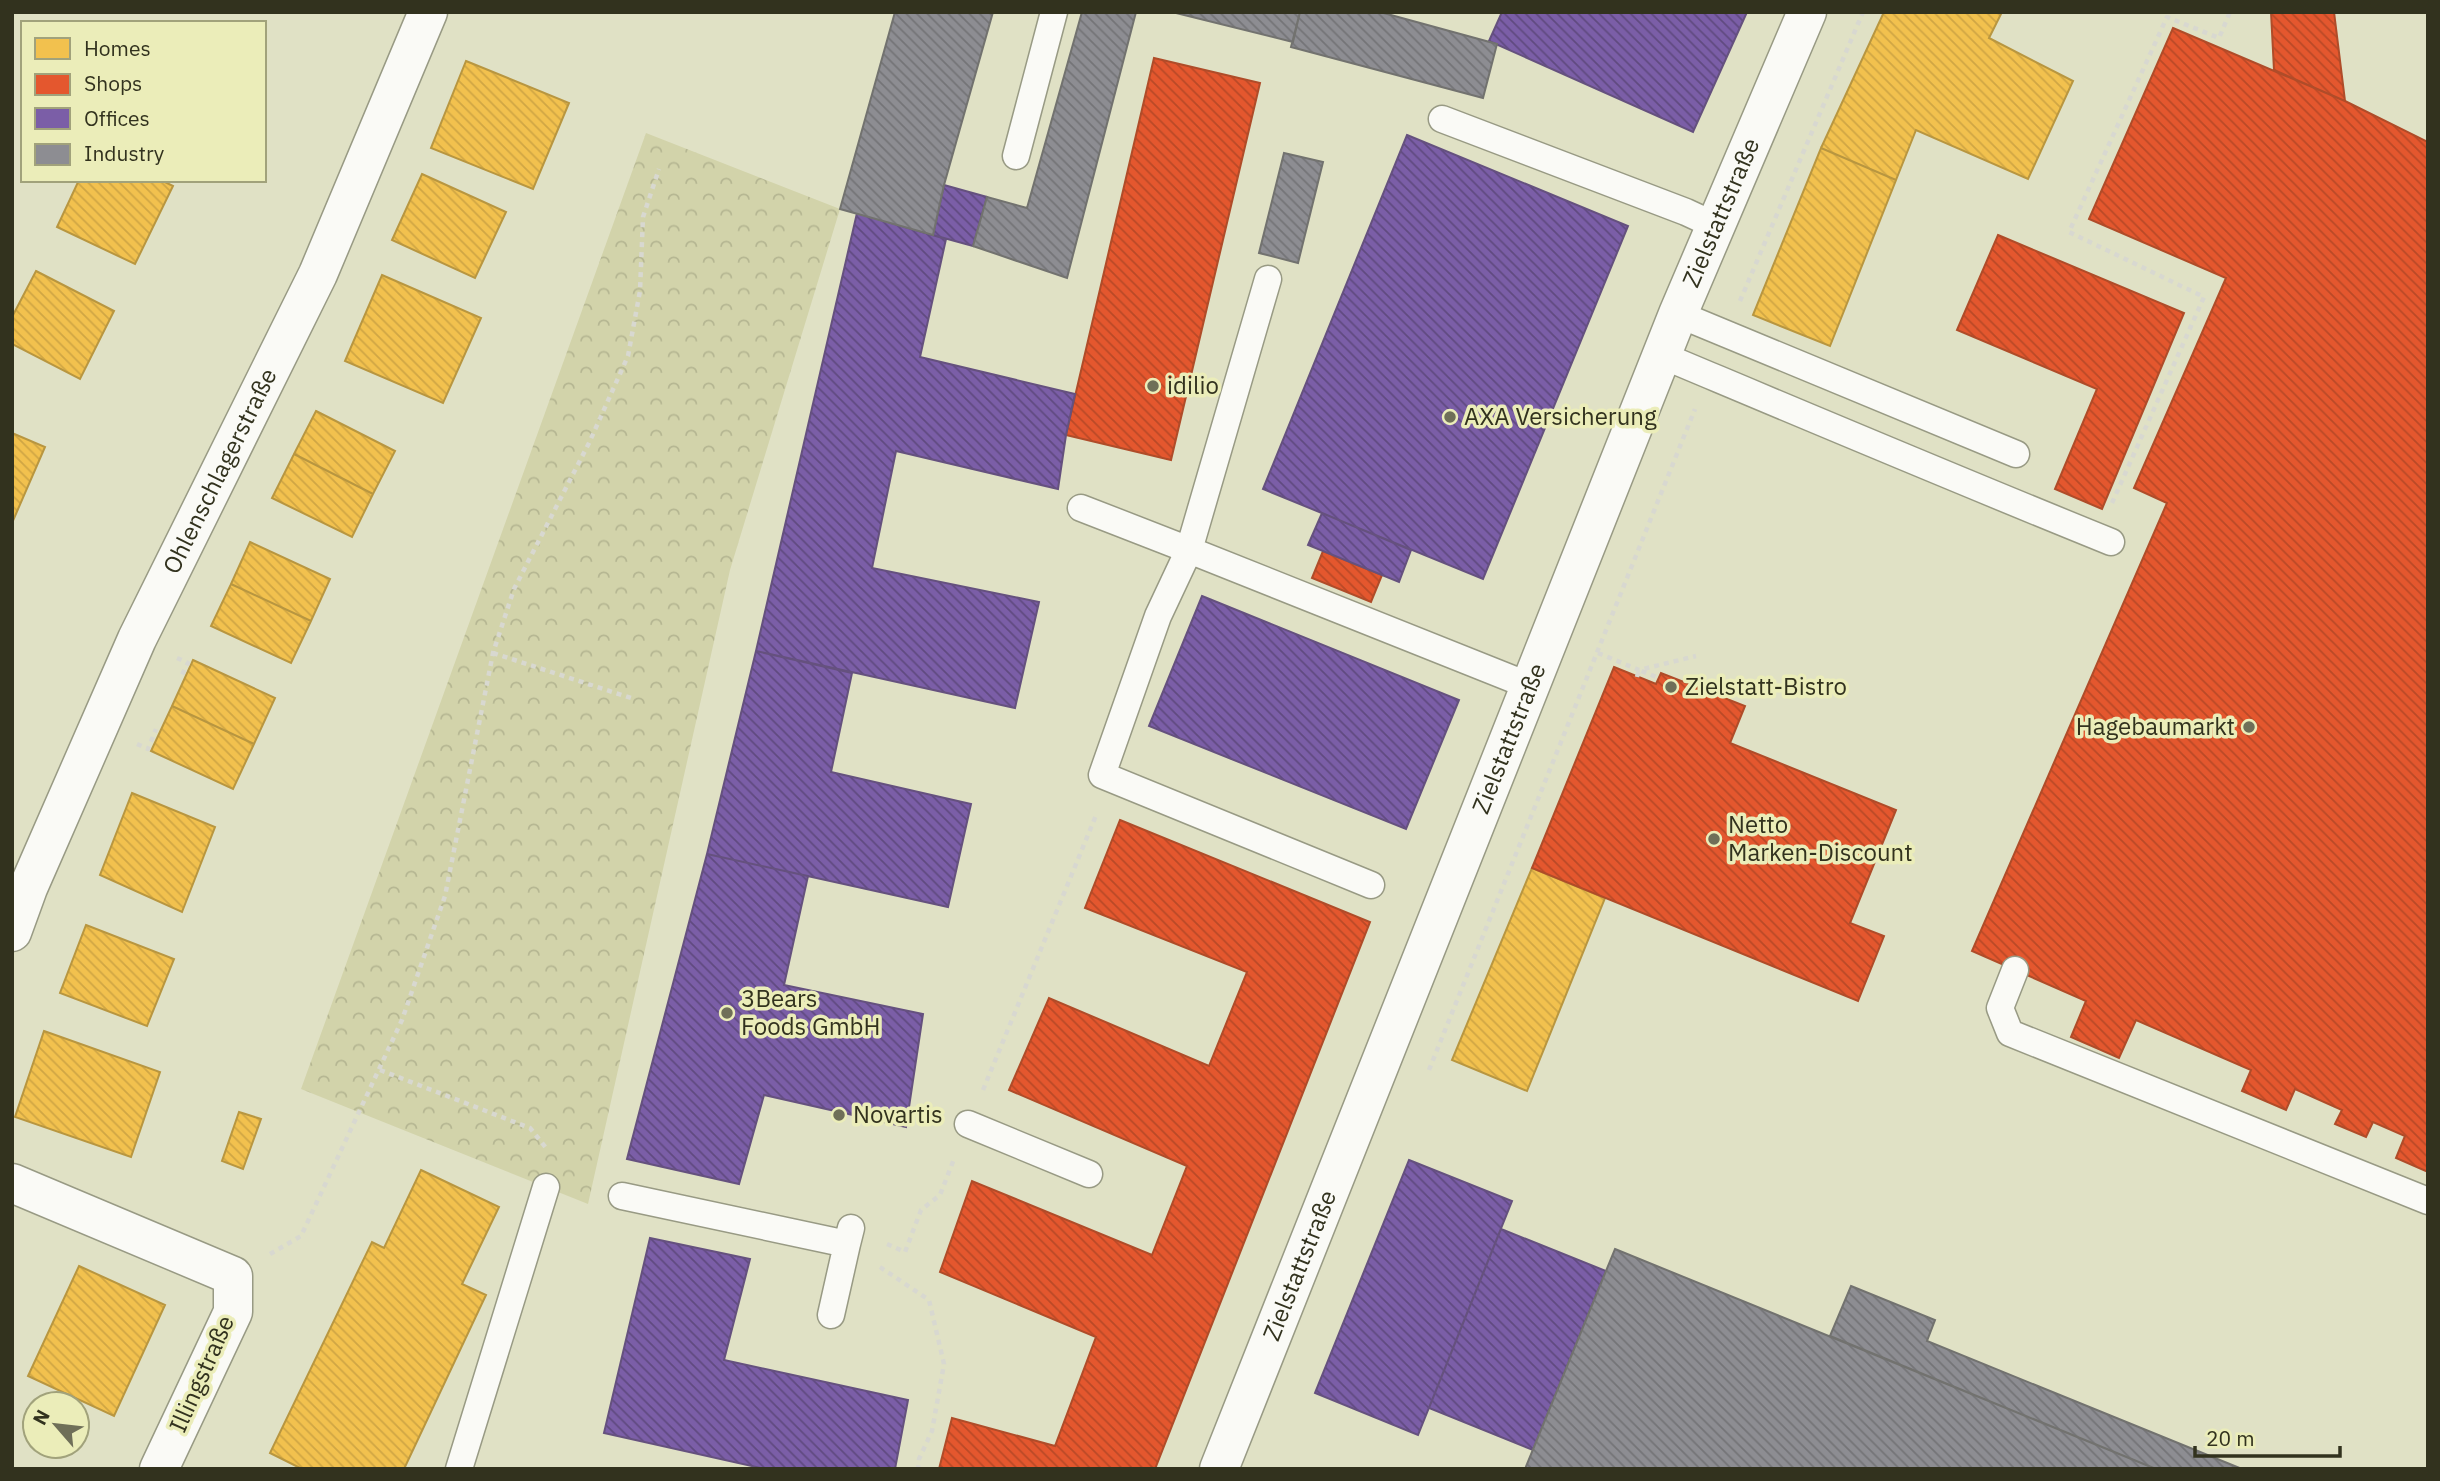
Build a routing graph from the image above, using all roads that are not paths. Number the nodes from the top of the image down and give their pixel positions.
1 (428, 12) edge
2 (1054, 12) edge
3 (1807, 12) edge
4 (1442, 119) dead end
5 (1016, 156) dead end
6 (1714, 225) junction
7 (1268, 279) dead end
8 (1678, 314) junction
9 (1661, 355) junction
10 (2016, 454) dead end
11 (1081, 508) dead end
12 (2104, 539) road end
13 (1189, 550) junction
14 (1530, 686) junction
15 (1371, 885) dead end
16 (12, 932) edge
17 (2015, 970) dead end
18 (968, 1124) road end
19 (1089, 1174) dead end
20 (12, 1183) edge
21 (546, 1187) road end
22 (622, 1196) dead end
23 (2428, 1200) edge
24 (831, 1315) dead end
25 (159, 1469) edge
26 (459, 1469) edge
27 (1219, 1469) edge

1 - 16 street, Ohlenschlagerstraße
2 - 5 lane
3 - 6 street, Zielstattstraße
4 - 6 lane
6 - 8 street, Zielstattstraße
7 - 13 lane
8 - 9 street, Zielstattstraße
8 - 10 lane
9 - 12 lane
9 - 14 street, Zielstattstraße
11 - 13 lane
13 - 14 lane
13 - 15 lane
14 - 27 street, Zielstattstraße
17 - 23 lane
18 - 19 lane
20 - 25 street, Illingstraße
21 - 26 lane
22 - 24 lane

